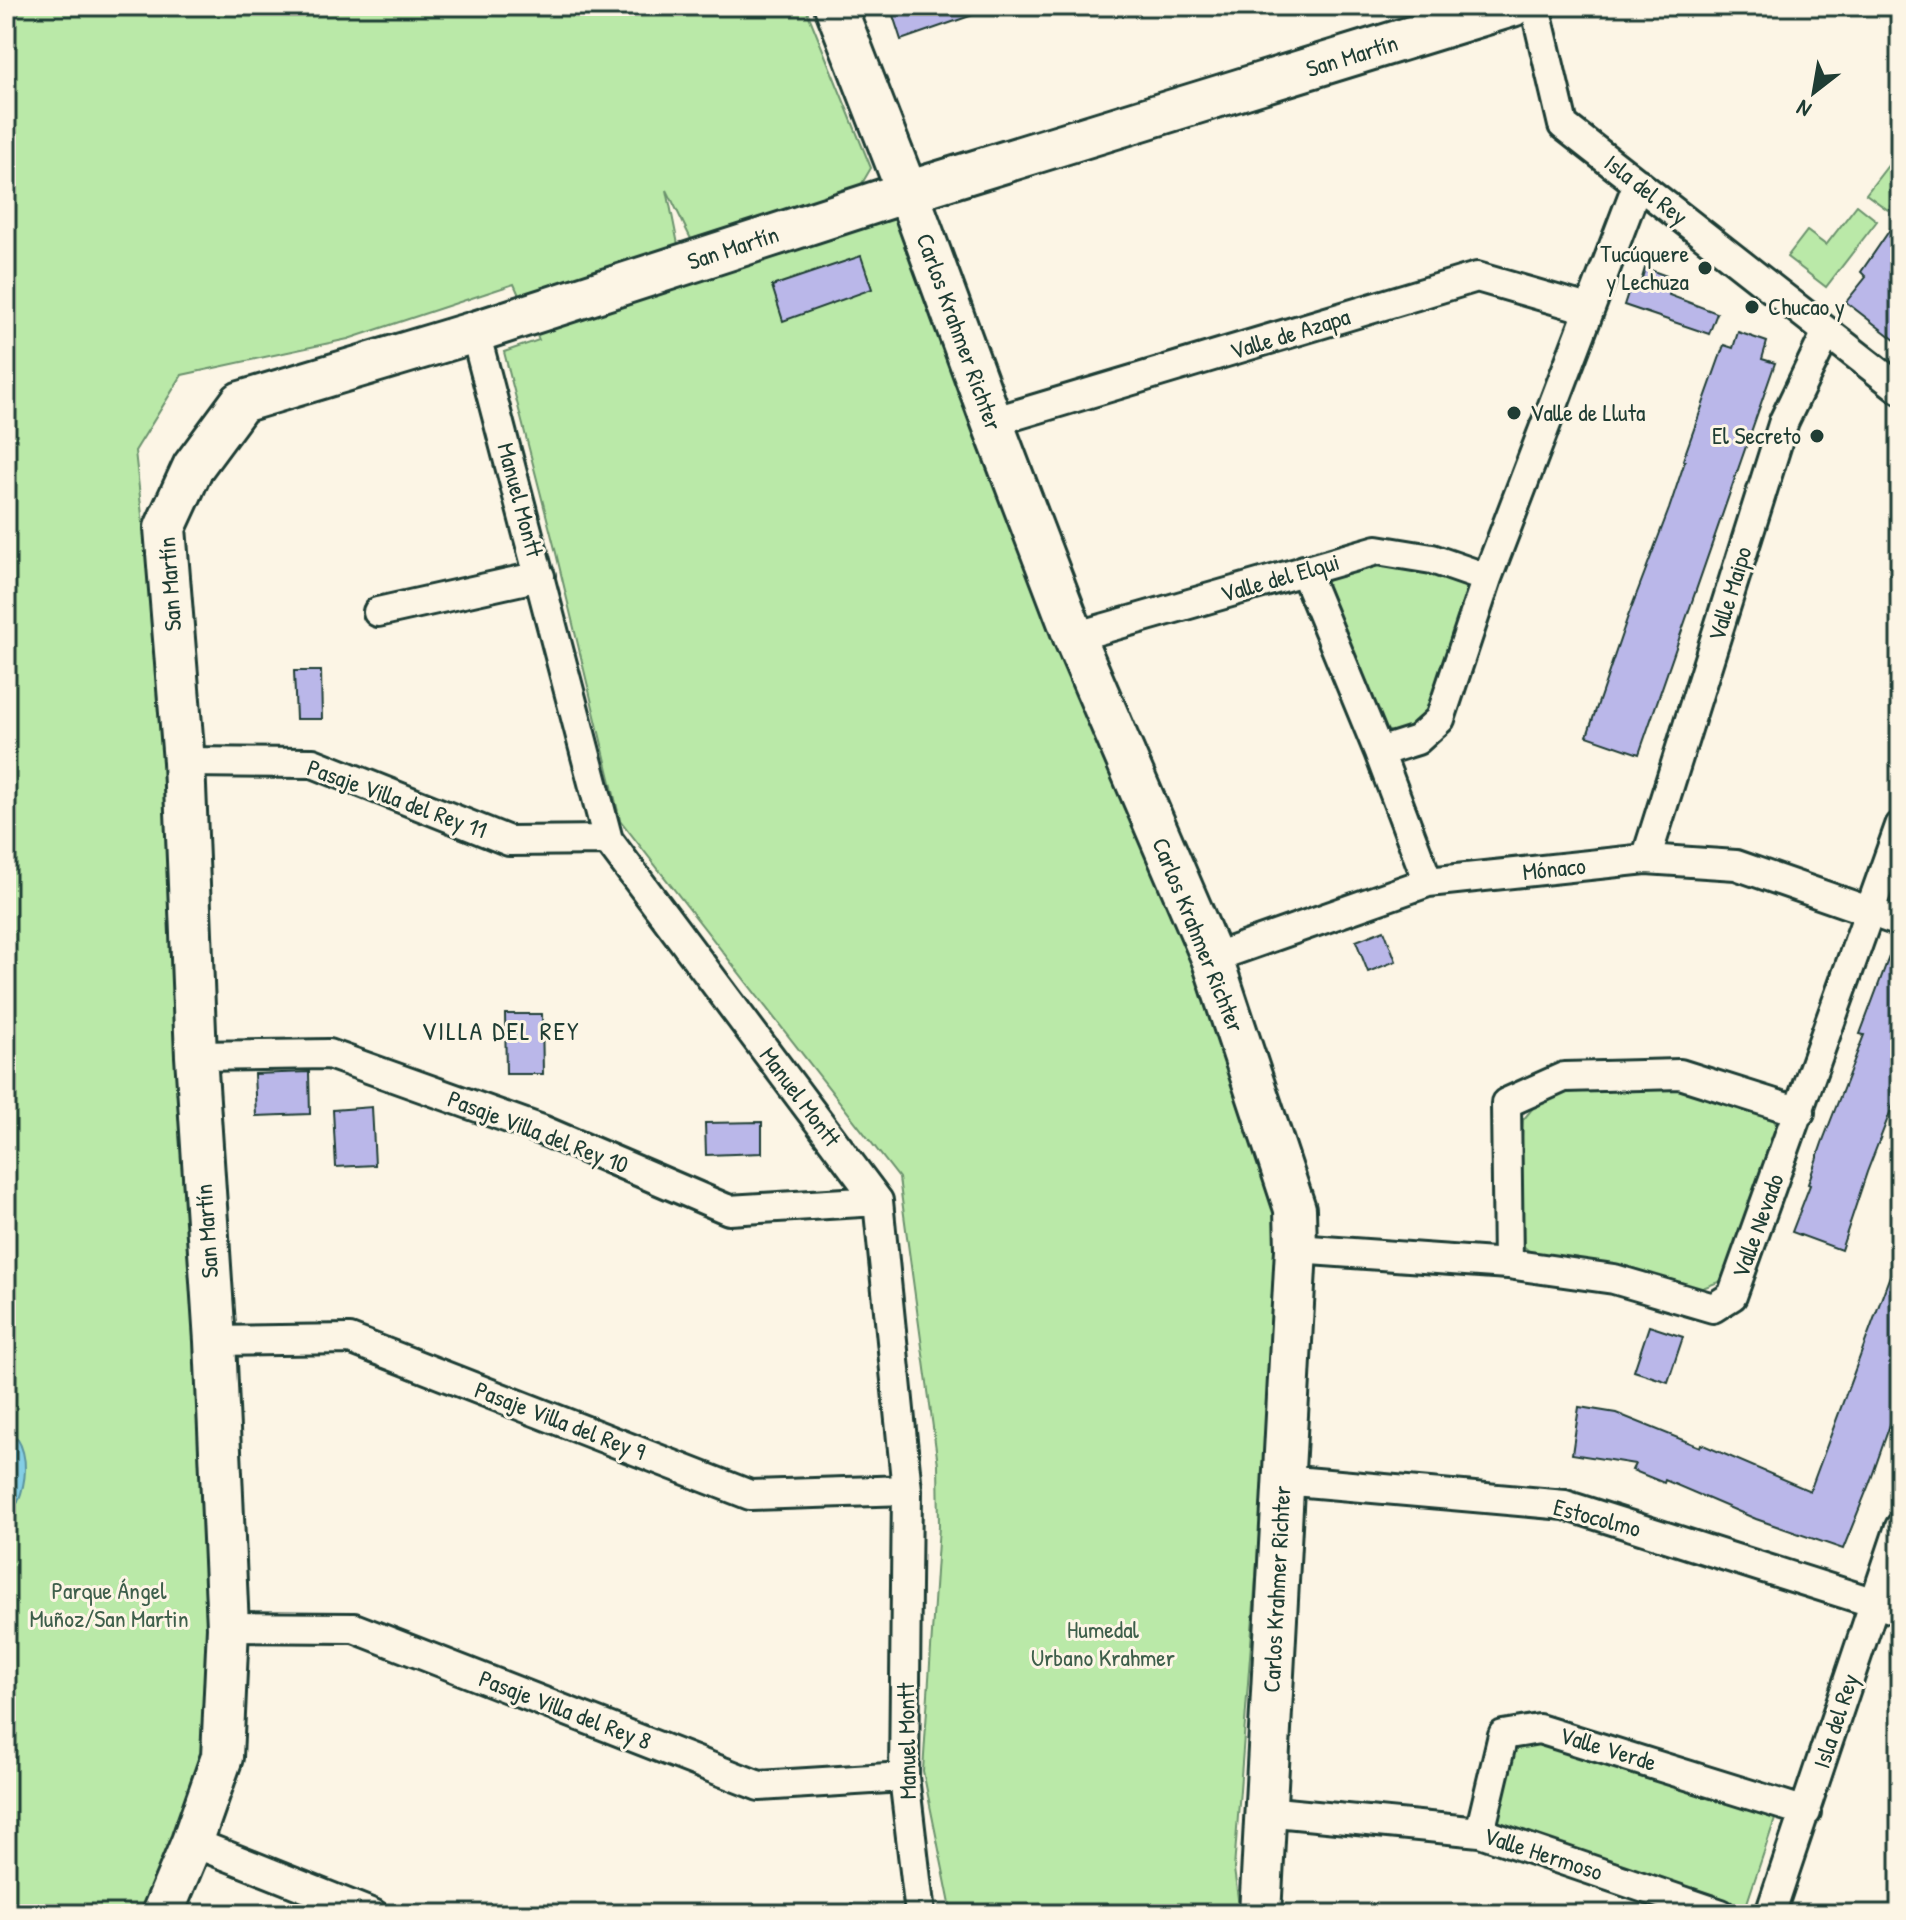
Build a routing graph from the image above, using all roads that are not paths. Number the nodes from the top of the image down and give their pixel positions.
1 (835, 6) edge
2 (1512, 6) edge
3 (1535, 6) edge
4 (1638, 183) junction
5 (907, 192) junction
6 (1588, 309) junction
7 (475, 332) junction
8 (1826, 334) junction
9 (1900, 389) edge
10 (992, 422) junction
11 (1304, 570) junction
12 (540, 576) junction
13 (1487, 578) junction
14 (378, 612) dead end
15 (1074, 637) junction
16 (1379, 752) junction
17 (184, 762) junction
18 (1900, 826) edge
19 (608, 840) junction
20 (1646, 859) junction
21 (1428, 882) junction
22 (1871, 912) junction
23 (1900, 922) edge
24 (1212, 958) junction
25 (196, 1056) junction
26 (1800, 1112) junction
27 (878, 1201) junction
28 (1296, 1249) junction
29 (1508, 1264) junction
30 (215, 1341) junction
31 (1283, 1480) junction
32 (907, 1490) junction
33 (1900, 1527) edge
34 (1887, 1607) edge
35 (228, 1627) junction
36 (904, 1777) junction
37 (1265, 1811) junction
38 (1806, 1812) junction
39 (1480, 1832) junction
40 (192, 1842) junction
41 (162, 1914) edge
42 (373, 1914) edge
43 (920, 1914) edge
44 (1260, 1914) edge
45 (1721, 1914) edge
46 (1770, 1914) edge

1 - 5 street, Carlos Krahmer Richter
2 - 5 street, San Martín
3 - 4 street, Isla del Rey
4 - 6 street
4 - 8 street, Isla del Rey
5 - 7 street, San Martín
5 - 10 street, Carlos Krahmer Richter
6 - 10 street, Valle de Azapa
6 - 13 street
7 - 12 street, Manuel Montt
7 - 17 street, San Martín
8 - 9 street, Isla del Rey
8 - 20 street, Valle Maipo
10 - 15 street, Carlos Krahmer Richter
11 - 13 street, Valle del Elqui
11 - 15 street, Valle del Elqui
11 - 16 street
12 - 14 street
12 - 19 street, Manuel Montt
13 - 16 street
15 - 24 street, Carlos Krahmer Richter
16 - 21 street
17 - 19 street, Pasaje Villa del Rey 11
17 - 25 street, San Martín
18 - 22 street, Valle Nevado
19 - 27 street, Manuel Montt
20 - 21 street, Mónaco
20 - 22 street, Mónaco
21 - 24 street, Mónaco
22 - 23 street, Mónaco
22 - 26 street, Valle Nevado
24 - 28 street, Carlos Krahmer Richter
25 - 27 street, Pasaje Villa del Rey 10
25 - 30 street, San Martín
26 - 29 street, Valle Nevado
26 - 29 street
27 - 32 street, Manuel Montt
28 - 29 street, Valle Nevado
28 - 31 street, Carlos Krahmer Richter
30 - 32 street, Pasaje Villa del Rey 9
30 - 35 street, San Martín
31 - 34 street, Estocolmo
31 - 37 street, Carlos Krahmer Richter
32 - 36 street, Manuel Montt
33 - 34 street, Isla del Rey
34 - 38 street, Isla del Rey
35 - 36 street, Pasaje Villa del Rey 8
35 - 40 street, San Martín
36 - 43 street, Manuel Montt
37 - 39 street, Valle Hermoso
37 - 44 street, Carlos Krahmer Richter
38 - 39 street, Valle Verde
38 - 46 street, Isla del Rey
39 - 45 street, Valle Hermoso
40 - 41 street, San Martín
40 - 42 street

